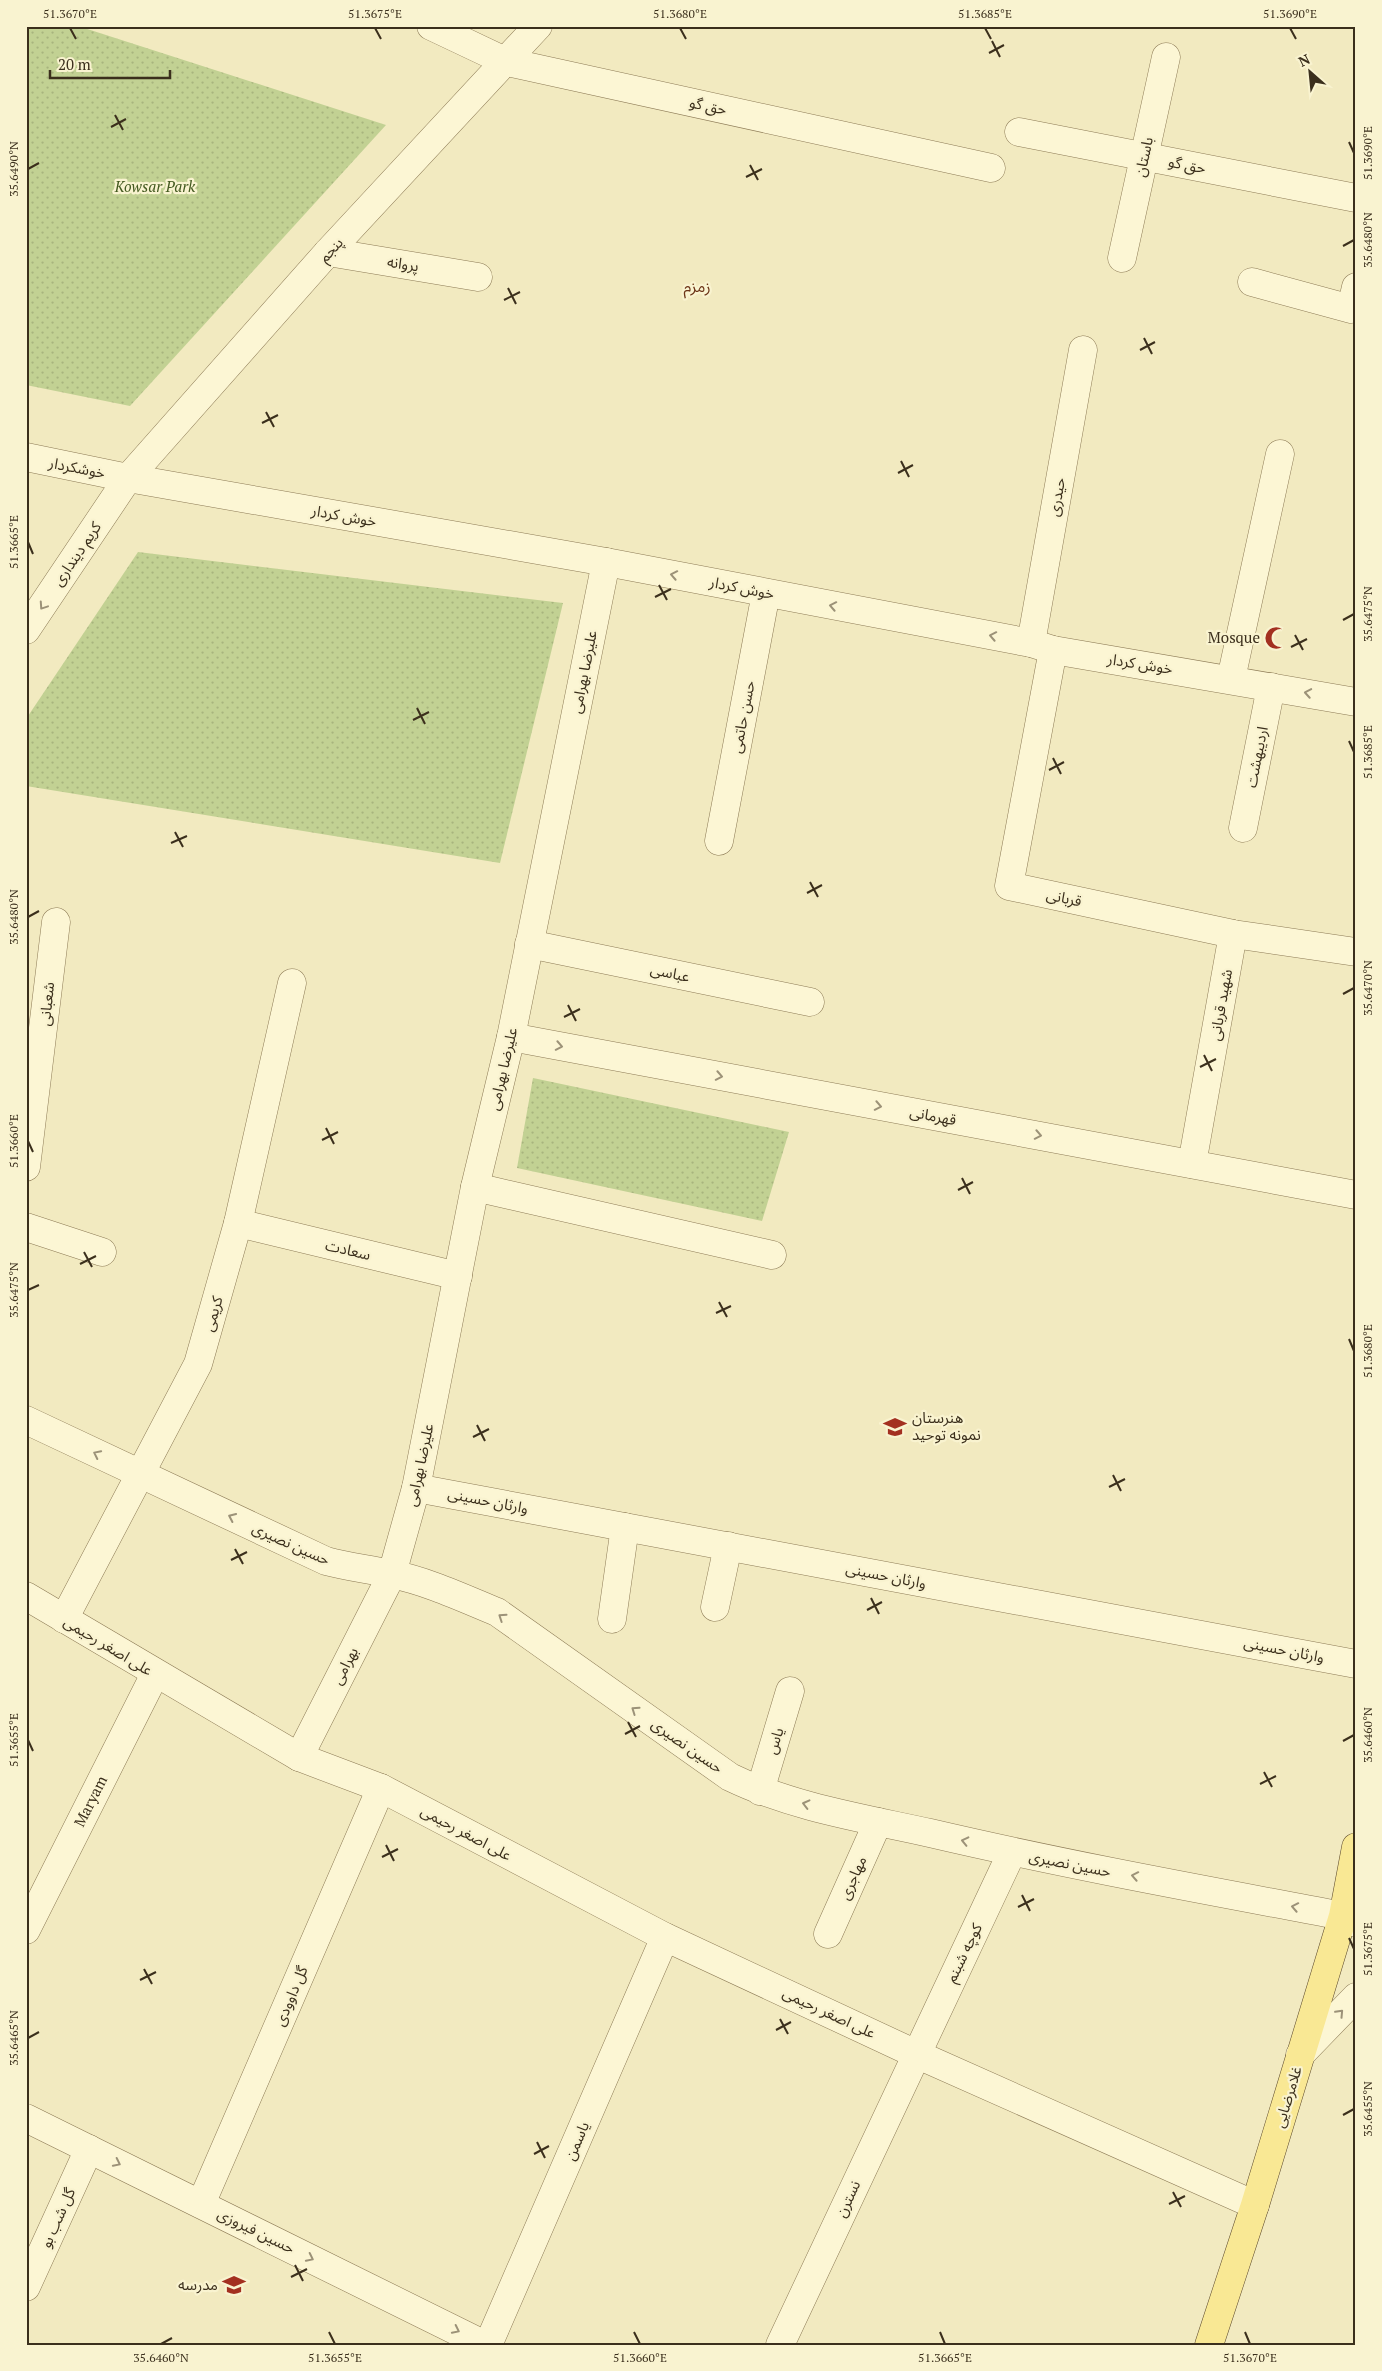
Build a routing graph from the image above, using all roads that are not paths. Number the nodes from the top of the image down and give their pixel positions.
1 (431, 26) edge
2 (538, 26) edge
3 (1166, 57) dead end
4 (507, 62) junction
5 (1019, 132) dead end
6 (1144, 156) junction
7 (991, 168) dead end
8 (1356, 198) edge
9 (328, 252) junction
10 (1122, 258) dead end
11 (478, 276) dead end
12 (1252, 282) dead end
13 (1356, 287) edge
14 (1083, 350) dead end
15 (1280, 454) dead end
16 (26, 457) edge
17 (128, 478) junction
18 (606, 562) junction
19 (766, 593) junction
20 (26, 630) edge
21 (1042, 646) junction
22 (1231, 679) junction
23 (1271, 687) junction
24 (1356, 702) edge
25 (1243, 828) dead end
26 (719, 841) dead end
27 (56, 922) dead end
28 (1233, 934) junction
29 (529, 944) junction
30 (1356, 952) edge
31 (292, 983) dead end
32 (810, 1002) dead end
33 (511, 1037) junction
34 (32, 1085) edge
35 (1192, 1164) junction
36 (26, 1167) edge
37 (475, 1187) junction
38 (1356, 1195) edge
39 (238, 1223) junction
40 (26, 1227) edge
41 (102, 1252) dead end
42 (772, 1255) dead end
43 (458, 1276) junction
44 (26, 1420) edge
45 (141, 1475) junction
46 (416, 1488) junction
47 (626, 1527) junction
48 (728, 1546) junction
49 (392, 1574) junction
50 (26, 1596) edge
51 (715, 1607) dead end
52 (64, 1619) junction
53 (612, 1619) dead end
54 (1356, 1664) edge
55 (156, 1674) junction
56 (790, 1691) dead end
57 (299, 1757) junction
58 (381, 1788) junction
59 (760, 1791) junction
60 (878, 1822) junction
61 (1356, 1847) edge
62 (1012, 1852) junction
63 (1349, 1920) edge
64 (26, 1930) edge
65 (828, 1934) dead end
66 (665, 1937) junction
67 (1356, 1997) edge
68 (916, 2054) junction
69 (1300, 2055) junction
70 (26, 2118) edge
71 (89, 2149) junction
72 (201, 2204) junction
73 (1255, 2205) junction
74 (26, 2287) edge
75 (487, 2345) edge
76 (780, 2345) edge
77 (1210, 2345) edge

1 - 4 street, حق گو
2 - 4 street, پنجم
3 - 6 street, باستان
4 - 7 street, حق گو
4 - 9 street, پنجم
5 - 6 street, حق گو
6 - 8 street, حق گو
6 - 10 street, باستان
9 - 11 street, پروانه
9 - 17 street, پنجم
12 - 13 street
14 - 21 street, حیدری
15 - 22 street
16 - 17 street, خوشکردار
17 - 18 street, خوش کردار
17 -> 20 street, کریم دینداری
19 -> 18 street, خوش کردار
18 - 29 street, علیرضا بهرامی
21 -> 19 street, خوش کردار
19 - 26 street, حسن حاتمی
21 - 22 street, خوش کردار
21 - 28 street, قربانی
22 - 23 street, خوش کردار
24 -> 23 street, خوش کردار
23 - 25 street, اردیبهشت
27 - 34 street, شعبانی
28 - 30 street, قربانی
28 - 35 street, شهید قربانی
29 - 32 street, عباسی
29 - 33 street, علیرضا بهرامی
31 - 39 street, کریمی
33 -> 35 street, قهرمانی
33 - 37 street, علیرضا بهرامی
34 - 36 street, شعبانی
35 - 38 street, قهرمانی
37 - 42 street
37 - 43 street, علیرضا بهرامی
39 - 43 street, سعادت
39 - 45 street, کریمی
40 - 41 street
43 - 46 street, علیرضا بهرامی
45 -> 44 street, حسین نصیری
49 -> 45 street, حسین نصیری
45 - 52 street, کریمی
46 - 47 street, وارثان حسینی
46 - 49 street, علیرضا بهرامی
47 - 48 street, وارثان حسینی
47 - 53 street
48 - 51 street
48 - 54 street, وارثان حسینی
49 - 57 street, بهرامی
59 -> 49 street, حسین نصیری
50 - 52 street, علی اصغر رحیمی
52 - 55 street, علی اصغر رحیمی
55 - 57 street, علی اصغر رحیمی
55 - 64 street, Maryam
56 - 59 street, یاس
57 - 58 street, علی اصغر رحیمی
58 - 66 street, علی اصغر رحیمی
58 - 72 street, گل داوودی
60 -> 59 street, حسین نصیری
62 -> 60 street, حسین نصیری
60 - 65 street, مهاجری
61 - 63 main road, غلامرضایی
63 -> 62 street, حسین نصیری
62 - 68 street, کوچه شبنم
63 - 69 main road, غلامرضایی
66 - 68 street, علی اصغر رحیمی
66 - 75 street, یاسمن
69 -> 67 street
68 - 73 street, علی اصغر رحیمی
68 - 76 street, نسترن
69 - 73 main road, غلامرضایی
70 - 71 street, حسین فیروزی
71 -> 72 street, حسین فیروزی
71 - 74 street, گل شب بو
72 -> 75 street, حسین فیروزی
73 - 77 main road, غلامرضایی

